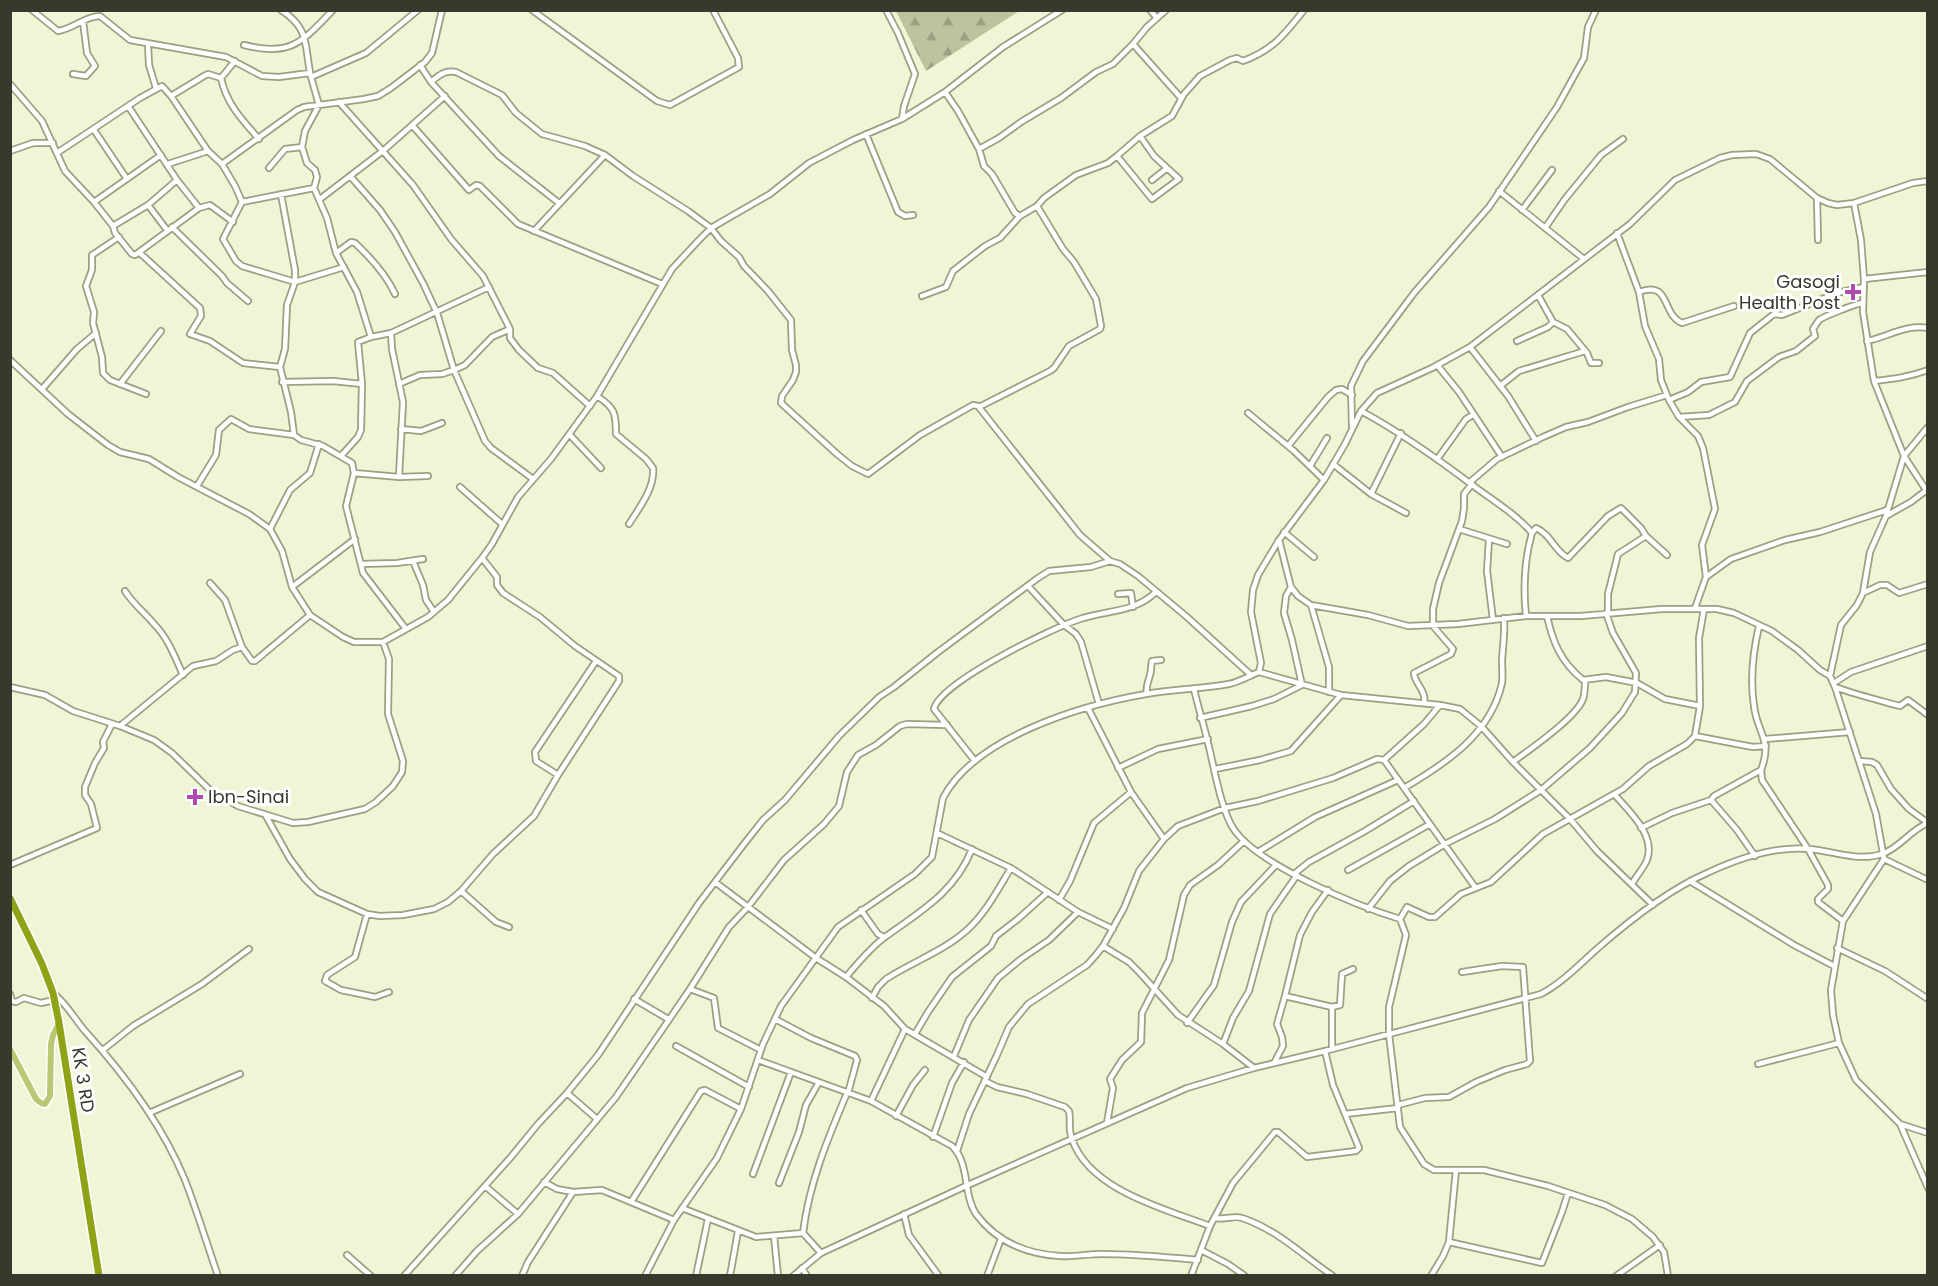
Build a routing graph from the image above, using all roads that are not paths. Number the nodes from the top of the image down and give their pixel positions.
1 (32, 10) edge
2 (281, 10) edge
3 (333, 10) edge
4 (418, 10) edge
5 (442, 10) edge
6 (532, 10) edge
7 (713, 10) edge
8 (885, 10) edge
9 (1062, 10) edge
10 (1150, 10) edge
11 (1166, 10) edge
12 (1304, 10) edge
13 (1594, 12) edge
14 (1156, 18) junction
15 (83, 21) junction
16 (305, 38) junction
17 (148, 44) junction
18 (1132, 44) junction
19 (244, 45) dead end
20 (235, 61) junction
21 (420, 65) junction
22 (73, 74) dead end
23 (310, 75) junction
24 (221, 78) junction
25 (431, 82) junction
26 (10, 84) edge
27 (156, 88) junction
28 (945, 93) junction
29 (171, 96) junction
30 (445, 96) junction
31 (1181, 98) junction
32 (339, 102) junction
33 (320, 105) junction
34 (128, 106) junction
35 (902, 119) junction
36 (412, 125) junction
37 (94, 130) junction
38 (866, 134) junction
39 (1140, 136) junction
40 (259, 139) junction
41 (1623, 139) dead end
42 (53, 143) junction
43 (302, 147) junction
44 (979, 149) junction
45 (384, 150) junction
46 (10, 151) edge
47 (208, 151) junction
48 (57, 153) junction
49 (605, 155) junction
50 (161, 156) junction
51 (1117, 156) junction
52 (168, 164) junction
53 (222, 164) junction
54 (269, 168) dead end
55 (1166, 169) junction
56 (1552, 170) dead end
57 (351, 177) junction
58 (127, 179) junction
59 (177, 180) junction
60 (1152, 180) dead end
61 (1928, 181) edge
62 (314, 188) junction
63 (1499, 191) junction
64 (281, 194) junction
65 (1817, 198) junction
66 (320, 200) junction
67 (94, 202) junction
68 (242, 202) junction
69 (1854, 202) junction
70 (559, 203) junction
71 (148, 205) junction
72 (1037, 206) junction
73 (199, 208) junction
74 (1522, 210) junction
75 (913, 215) dead end
76 (1020, 216) junction
77 (233, 222) junction
78 (114, 226) junction
79 (711, 228) junction
80 (1545, 228) junction
81 (170, 229) junction
82 (534, 231) junction
83 (1617, 233) junction
84 (119, 237) junction
85 (1818, 240) dead end
86 (140, 253) junction
87 (336, 253) junction
88 (1584, 259) junction
89 (344, 267) junction
90 (1928, 272) edge
91 (1864, 279) junction
92 (295, 282) junction
93 (662, 285) junction
94 (489, 287) junction
95 (1864, 287) junction
96 (1639, 292) junction
97 (395, 294) dead end
98 (1538, 295) junction
99 (922, 296) dead end
100 (248, 301) dead end
101 (1863, 303) junction
102 (1734, 306) dead end
103 (437, 313) junction
104 (1553, 322) junction
105 (1927, 328) edge
106 (510, 329) junction
107 (161, 331) dead end
108 (96, 333) junction
109 (391, 333) junction
110 (371, 337) junction
111 (1517, 341) dead end
112 (1867, 341) junction
113 (1470, 347) junction
114 (1585, 351) junction
115 (10, 360) edge
116 (1599, 363) dead end
117 (1437, 365) junction
118 (280, 367) junction
119 (454, 370) junction
120 (1928, 370) edge
121 (1874, 381) junction
122 (282, 382) junction
123 (120, 384) junction
124 (362, 384) junction
125 (399, 384) junction
126 (1500, 386) junction
127 (43, 388) junction
128 (146, 394) dead end
129 (1352, 395) junction
130 (597, 396) junction
131 (1668, 397) junction
132 (981, 405) dead end
133 (590, 406) junction
134 (1361, 411) junction
135 (1248, 413) dead end
136 (1473, 415) junction
137 (1679, 417) junction
138 (442, 423) dead end
139 (1352, 426) junction
140 (1928, 427) edge
141 (401, 429) junction
142 (1401, 433) junction
143 (294, 435) junction
144 (570, 435) junction
145 (1327, 438) dead end
146 (1536, 441) junction
147 (319, 444) junction
148 (1288, 446) junction
149 (342, 456) junction
150 (1904, 456) junction
151 (1502, 457) junction
152 (1438, 458) junction
153 (1333, 464) junction
154 (1310, 466) junction
155 (601, 468) dead end
156 (354, 473) junction
157 (428, 476) dead end
158 (399, 477) junction
159 (533, 479) junction
160 (1324, 480) junction
161 (1471, 483) junction
162 (197, 486) junction
163 (460, 487) dead end
164 (1927, 490) edge
165 (1371, 494) junction
166 (1887, 510) junction
167 (1406, 513) dead end
168 (1886, 516) junction
169 (502, 524) junction
170 (629, 524) dead end
171 (270, 529) junction
172 (1459, 530) junction
173 (1284, 532) junction
174 (1532, 534) junction
175 (1646, 536) junction
176 (1489, 538) junction
177 (355, 539) junction
178 (1279, 540) junction
179 (1507, 544) dead end
180 (1667, 555) dead end
181 (1314, 557) dead end
182 (482, 558) junction
183 (423, 559) dead end
184 (413, 561) junction
185 (1110, 561) junction
186 (361, 564) junction
187 (1706, 577) junction
188 (210, 583) dead end
189 (1928, 584) edge
190 (1028, 586) junction
191 (292, 587) junction
192 (1292, 587) junction
193 (125, 591) dead end
194 (1156, 592) junction
195 (1863, 593) junction
196 (1118, 594) dead end
197 (1311, 605) junction
198 (1133, 607) junction
199 (1695, 608) junction
200 (1704, 609) junction
201 (434, 612) junction
202 (1607, 612) junction
203 (310, 615) junction
204 (1526, 616) junction
205 (1547, 616) junction
206 (1504, 618) junction
207 (1493, 620) junction
208 (1064, 626) junction
209 (1433, 626) junction
210 (1759, 626) junction
211 (406, 629) junction
212 (383, 642) junction
213 (1928, 646) edge
214 (242, 647) junction
215 (1161, 660) dead end
216 (596, 661) junction
217 (1259, 672) junction
218 (183, 675) junction
219 (1251, 675) junction
220 (1830, 676) junction
221 (1585, 680) junction
222 (1637, 683) junction
223 (1302, 684) junction
224 (1835, 685) junction
225 (10, 687) edge
226 (1194, 689) junction
227 (1329, 692) junction
228 (1147, 694) junction
229 (1341, 695) junction
230 (1424, 703) junction
231 (1099, 704) junction
232 (1440, 705) junction
233 (1700, 706) junction
234 (1088, 708) junction
235 (1928, 715) edge
236 (1200, 718) junction
237 (112, 724) junction
238 (947, 725) junction
239 (120, 726) junction
240 (1481, 726) junction
241 (1850, 732) junction
242 (1695, 736) junction
243 (1208, 739) junction
244 (1765, 739) junction
245 (1766, 746) junction
246 (1753, 747) junction
247 (1766, 754) junction
248 (975, 760) junction
249 (1384, 760) junction
250 (1860, 761) junction
251 (1514, 762) junction
252 (1118, 768) junction
253 (1215, 769) junction
254 (1761, 770) junction
255 (558, 775) junction
256 (1398, 780) junction
257 (1404, 788) junction
258 (1541, 790) junction
259 (1131, 792) junction
260 (1614, 794) junction
261 (1711, 800) junction
262 (1414, 801) junction
263 (1225, 808) junction
264 (266, 816) junction
265 (1569, 819) junction
266 (1928, 823) edge
267 (1430, 824) junction
268 (1641, 828) junction
269 (937, 833) junction
270 (1164, 840) junction
271 (1244, 841) junction
272 (1445, 844) junction
273 (972, 849) junction
274 (1808, 849) junction
275 (1258, 852) junction
276 (1755, 856) junction
277 (1883, 856) junction
278 (10, 865) edge
279 (1276, 865) junction
280 (1011, 868) junction
281 (1348, 870) dead end
282 (1296, 874) junction
283 (1928, 880) edge
284 (1690, 881) junction
285 (716, 882) junction
286 (1632, 884) junction
287 (1475, 887) junction
288 (1328, 890) junction
289 (461, 891) junction
290 (1048, 892) junction
291 (10, 898) edge
292 (1059, 900) junction
293 (1653, 905) junction
294 (748, 907) junction
295 (1368, 909) junction
296 (861, 910) junction
297 (1078, 912) junction
298 (367, 914) junction
299 (1400, 919) junction
300 (1843, 921) junction
301 (509, 927) dead end
302 (1113, 929) junction
303 (884, 938) junction
304 (1103, 946) junction
305 (1837, 948) junction
306 (249, 949) dead end
307 (816, 958) junction
308 (1834, 966) junction
309 (1353, 969) dead end
310 (1462, 972) dead end
311 (846, 977) junction
312 (690, 989) junction
313 (1154, 989) junction
314 (389, 992) dead end
315 (10, 994) edge
316 (53, 996) junction
317 (1285, 996) junction
318 (872, 998) junction
319 (634, 999) junction
320 (1524, 999) junction
321 (1928, 999) edge
322 (1332, 1007) junction
323 (668, 1019) junction
324 (775, 1019) junction
325 (59, 1023) junction
326 (1187, 1023) junction
327 (905, 1029) junction
328 (915, 1034) junction
329 (1389, 1034) junction
330 (1839, 1043) junction
331 (1223, 1044) junction
332 (676, 1046) dead end
333 (10, 1049) edge
334 (1332, 1049) junction
335 (103, 1050) junction
336 (761, 1050) junction
337 (1325, 1051) junction
338 (954, 1056) junction
339 (758, 1060) junction
340 (964, 1062) junction
341 (1274, 1063) junction
342 (1758, 1064) dead end
343 (1254, 1068) junction
344 (925, 1070) dead end
345 (791, 1072) junction
346 (240, 1074) dead end
347 (986, 1079) junction
348 (819, 1082) junction
349 (749, 1087) junction
350 (848, 1093) junction
351 (567, 1094) junction
352 (871, 1101) junction
353 (1398, 1107) junction
354 (741, 1109) junction
355 (149, 1113) junction
356 (1345, 1114) junction
357 (896, 1116) junction
358 (597, 1119) junction
359 (1107, 1123) junction
360 (1900, 1124) junction
361 (1928, 1133) edge
362 (933, 1137) junction
363 (1072, 1140) junction
364 (957, 1151) junction
365 (1456, 1170) junction
366 (753, 1174) dead end
367 (544, 1182) junction
368 (780, 1183) dead end
369 (968, 1185) junction
370 (485, 1186) junction
371 (1928, 1188) edge
372 (573, 1192) junction
373 (1568, 1193) junction
374 (631, 1202) junction
375 (682, 1208) junction
376 (518, 1214) junction
377 (904, 1214) junction
378 (1215, 1218) junction
379 (708, 1219) junction
380 (674, 1220) junction
381 (1210, 1226) junction
382 (738, 1231) junction
383 (803, 1233) junction
384 (774, 1236) junction
385 (1001, 1239) junction
386 (1449, 1242) junction
387 (1660, 1245) junction
388 (1201, 1251) junction
389 (821, 1253) junction
390 (347, 1256) dead end
391 (1198, 1260) junction
392 (802, 1268) junction
393 (99, 1275) edge
394 (218, 1275) edge
395 (370, 1275) edge
396 (404, 1275) edge
397 (455, 1275) edge
398 (522, 1275) edge
399 (645, 1275) edge
400 (696, 1275) edge
401 (730, 1275) edge
402 (778, 1275) edge
403 (792, 1275) edge
404 (807, 1275) edge
405 (939, 1275) edge
406 (987, 1275) edge
407 (1191, 1275) edge
408 (1245, 1275) edge
409 (1333, 1275) edge
410 (1431, 1275) edge
411 (1616, 1275) edge
412 (1668, 1275) edge

1 - 15 street
2 - 16 street
3 - 16 street
4 - 23 street
5 - 21 street
6 - 7 street
8 - 35 street
9 - 28 street
10 - 14 street
11 - 14 street
12 - 31 street
13 - 63 street
14 - 18 street
15 - 17 street
15 - 22 street
16 - 19 street
16 - 23 street
17 - 20 street
17 - 27 street
18 - 31 street
18 - 44 street
20 - 23 street
20 - 24 street
21 - 25 street
21 - 32 street
23 - 33 street
24 - 29 street
24 - 40 street
25 - 30 street
25 - 49 street
26 - 42 street
27 - 29 street
27 - 34 street
28 - 35 street
28 - 44 street
29 - 47 street
30 - 36 street
30 - 70 street
31 - 39 street
32 - 33 street
32 - 45 street
33 - 40 street
33 - 43 street
34 - 37 street
34 - 50 street
35 - 38 street
36 - 45 street
36 - 82 street
37 - 48 street
37 - 58 street
38 - 75 street
38 - 79 street
39 - 51 street
39 - 55 street
40 - 53 street
41 - 80 street
42 - 46 street
42 - 48 street
43 - 54 street
43 - 62 street
44 - 76 street
45 - 57 street
45 - 94 street
47 - 52 street
47 - 53 street
48 - 67 street
49 - 70 street
49 - 79 street
50 - 52 street
50 - 58 street
51 - 55 street
51 - 72 street
52 - 59 street
53 - 68 street
55 - 60 street
56 - 74 street
57 - 66 street
57 - 103 street
58 - 67 street
59 - 71 street
59 - 73 street
61 - 69 street
62 - 64 street
62 - 66 street
63 - 74 street
63 - 129 street
64 - 68 street
64 - 92 street
65 - 69 street
65 - 83 street
65 - 85 street
66 - 87 street
67 - 78 street
68 - 77 street
69 - 91 street
70 - 82 street
71 - 78 street
71 - 81 street
72 - 76 street
72 - 132 street
73 - 77 street
73 - 81 street
74 - 80 street
76 - 99 street
77 - 92 street
78 - 84 street
79 - 93 street
79 - 185 street
80 - 88 street
81 - 86 street
81 - 100 street
82 - 93 street
83 - 88 street
83 - 96 street
84 - 86 street
84 - 108 street
86 - 118 street
87 - 89 street
87 - 97 street
88 - 98 street
89 - 92 street
89 - 110 street
90 - 91 street
91 - 95 street
92 - 118 street
93 - 130 street
94 - 103 street
94 - 106 street
95 - 101 street
95 - 131 street
96 - 102 street
96 - 131 street
98 - 104 street
98 - 113 street
101 - 112 street
101 - 137 street
103 - 109 street
103 - 119 street
104 - 111 street
104 - 114 street
105 - 112 street
106 - 119 street
106 - 133 street
107 - 123 street
108 - 123 street
108 - 127 street
109 - 110 street
109 - 125 street
110 - 124 street
112 - 121 street
113 - 117 street
113 - 126 street
114 - 116 street
114 - 126 street
115 - 127 street
117 - 134 street
117 - 136 street
118 - 122 street
119 - 125 street
119 - 159 street
120 - 121 street
121 - 150 street
122 - 124 street
122 - 143 street
123 - 128 street
124 - 149 street
125 - 141 street
126 - 146 street
127 - 162 street
129 - 139 street
129 - 148 street
130 - 133 street
130 - 170 street
131 - 137 street
131 - 146 street
133 - 144 street
134 - 139 street
134 - 142 street
135 - 148 street
136 - 151 street
136 - 152 street
137 - 187 street
138 - 141 street
139 - 153 street
140 - 150 street
141 - 158 street
142 - 152 street
142 - 165 street
143 - 147 street
143 - 162 street
144 - 155 street
144 - 159 street
145 - 154 street
146 - 151 street
147 - 149 street
147 - 171 street
148 - 154 street
149 - 156 street
150 - 164 street
150 - 166 street
151 - 161 street
152 - 161 street
153 - 160 street
153 - 165 street
154 - 160 street
156 - 158 street
156 - 177 street
157 - 158 street
159 - 169 street
160 - 173 street
161 - 172 street
161 - 174 street
162 - 171 street
163 - 169 street
164 - 168 street
165 - 167 street
166 - 168 street
166 - 187 street
168 - 195 street
169 - 182 street
171 - 191 street
172 - 176 street
172 - 209 street
173 - 178 street
173 - 181 street
174 - 175 street
174 - 204 street
175 - 180 street
175 - 202 street
176 - 179 street
176 - 207 street
177 - 186 street
177 - 191 street
178 - 192 street
178 - 217 street
182 - 201 street
182 - 216 street
183 - 184 street
184 - 186 street
184 - 201 street
185 - 190 street
185 - 194 street
186 - 211 street
187 - 199 street
188 - 214 street
189 - 195 street
190 - 208 street
190 - 285 street
191 - 203 street
192 - 197 street
192 - 223 street
193 - 218 street
194 - 198 street
194 - 219 street
195 - 220 street
196 - 198 street
197 - 209 street
197 - 227 street
198 - 208 street
199 - 200 street
199 - 202 street
200 - 210 street
200 - 233 street
201 - 211 street
202 - 205 street
202 - 222 street
203 - 212 street
203 - 214 street
204 - 205 street
204 - 206 street
205 - 221 street
206 - 207 street
206 - 240 street
207 - 209 street
208 - 231 street
208 - 238 street
209 - 230 street
210 - 220 street
210 - 244 street
211 - 212 street
212 - 264 street
213 - 224 street
214 - 218 street
215 - 228 street
216 - 255 street
216 - 255 street
217 - 219 street
217 - 223 street
218 - 239 street
219 - 226 street
220 - 224 street
221 - 222 street
221 - 251 street
222 - 233 street
222 - 258 street
223 - 227 street
223 - 236 street
224 - 235 street
224 - 241 street
225 - 237 street
226 - 228 street
226 - 236 street
227 - 229 street
228 - 231 street
229 - 230 street
229 - 253 street
230 - 232 street
231 - 234 street
232 - 240 street
232 - 249 street
233 - 242 street
234 - 248 street
234 - 252 street
236 - 243 street
237 - 239 street
237 - 278 street
238 - 248 street
238 - 294 street
239 - 264 street
240 - 251 street
240 - 257 street
241 - 244 street
241 - 250 street
242 - 246 street
242 - 260 street
243 - 252 street
243 - 253 street
244 - 245 street
245 - 246 street
245 - 247 street
246 - 247 street
247 - 254 street
248 - 269 street
249 - 256 street
249 - 263 street
250 - 266 street
250 - 277 street
251 - 258 street
252 - 259 street
253 - 263 street
254 - 261 street
254 - 274 street
255 - 289 street
256 - 257 street
256 - 275 street
257 - 262 street
258 - 265 street
258 - 272 street
259 - 270 street
259 - 292 street
260 - 265 street
260 - 268 street
261 - 268 street
261 - 276 street
262 - 267 street
262 - 282 street
263 - 270 street
263 - 271 street
264 - 298 street
265 - 286 street
265 - 287 street
266 - 277 street
267 - 272 street
267 - 281 street
268 - 286 street
269 - 273 street
269 - 296 street
270 - 302 street
271 - 275 street
271 - 313 street
272 - 287 street
272 - 295 street
273 - 280 street
273 - 303 street
274 - 276 street
274 - 277 street
274 - 300 street
275 - 279 street
276 - 284 street
277 - 283 street
277 - 300 street
279 - 282 street
279 - 326 street
280 - 290 street
280 - 318 street
282 - 288 street
282 - 331 street
284 - 293 street
284 - 308 street
285 - 294 street
285 - 319 street
286 - 293 street
287 - 299 street
288 - 295 street
288 - 317 street
289 - 298 street
289 - 301 street
290 - 292 street
290 - 328 street
291 - 316 highway, KK 3 RD
292 - 297 street
293 - 320 street
294 - 307 street
294 - 312 street
295 - 299 street
296 - 303 street
296 - 307 street
297 - 302 street
297 - 338 street
298 - 314 street
299 - 329 street
300 - 305 street
302 - 304 street
303 - 311 street
304 - 313 street
304 - 347 street
305 - 308 street
305 - 321 street
306 - 335 street
307 - 311 street
307 - 324 street
308 - 330 street
309 - 322 street
310 - 320 street
311 - 318 street
312 - 323 street
312 - 336 street
313 - 326 street
313 - 359 street
315 - 316 street
316 - 325 highway, KK 3 RD
316 - 335 street
317 - 322 street
317 - 341 street
318 - 327 street
319 - 323 street
319 - 351 street
320 - 329 street
320 - 353 street
322 - 334 street
323 - 358 street
324 - 336 street
324 - 350 street
325 - 333 main road
325 - 393 highway, KK 3 RD
326 - 331 street
327 - 328 street
327 - 352 street
328 - 338 street
329 - 334 street
329 - 353 street
330 - 342 street
330 - 360 street
331 - 343 street
332 - 349 street
334 - 337 street
335 - 355 street
336 - 339 street
337 - 341 street
337 - 356 street
338 - 340 street
339 - 345 street
339 - 349 street
340 - 347 street
340 - 362 street
341 - 343 street
343 - 359 street
344 - 357 street
345 - 348 street
345 - 366 street
346 - 355 street
347 - 363 street
347 - 364 street
348 - 350 street
348 - 368 street
349 - 354 street
350 - 352 street
350 - 383 street
351 - 358 street
351 - 370 street
352 - 357 street
353 - 356 street
353 - 365 street
354 - 374 street
354 - 375 street
355 - 394 street
356 - 378 street
357 - 362 street
358 - 367 street
359 - 363 street
360 - 361 street
360 - 371 street
362 - 364 street
363 - 369 street
363 - 381 street
364 - 369 street
365 - 373 street
365 - 386 street
367 - 372 street
367 - 376 street
369 - 377 street
369 - 385 street
370 - 376 street
370 - 396 street
372 - 374 street
372 - 398 street
373 - 386 street
373 - 387 street
374 - 380 street
375 - 379 street
375 - 380 street
376 - 397 street
377 - 389 street
377 - 405 street
378 - 381 street
378 - 409 street
379 - 382 street
379 - 400 street
380 - 399 street
381 - 388 street
382 - 384 street
382 - 401 street
383 - 384 street
383 - 389 street
384 - 402 street
385 - 391 street
385 - 406 street
386 - 410 street
387 - 411 street
387 - 412 street
388 - 391 street
388 - 408 street
389 - 392 street
390 - 395 street
391 - 407 street
392 - 403 street
392 - 404 street

